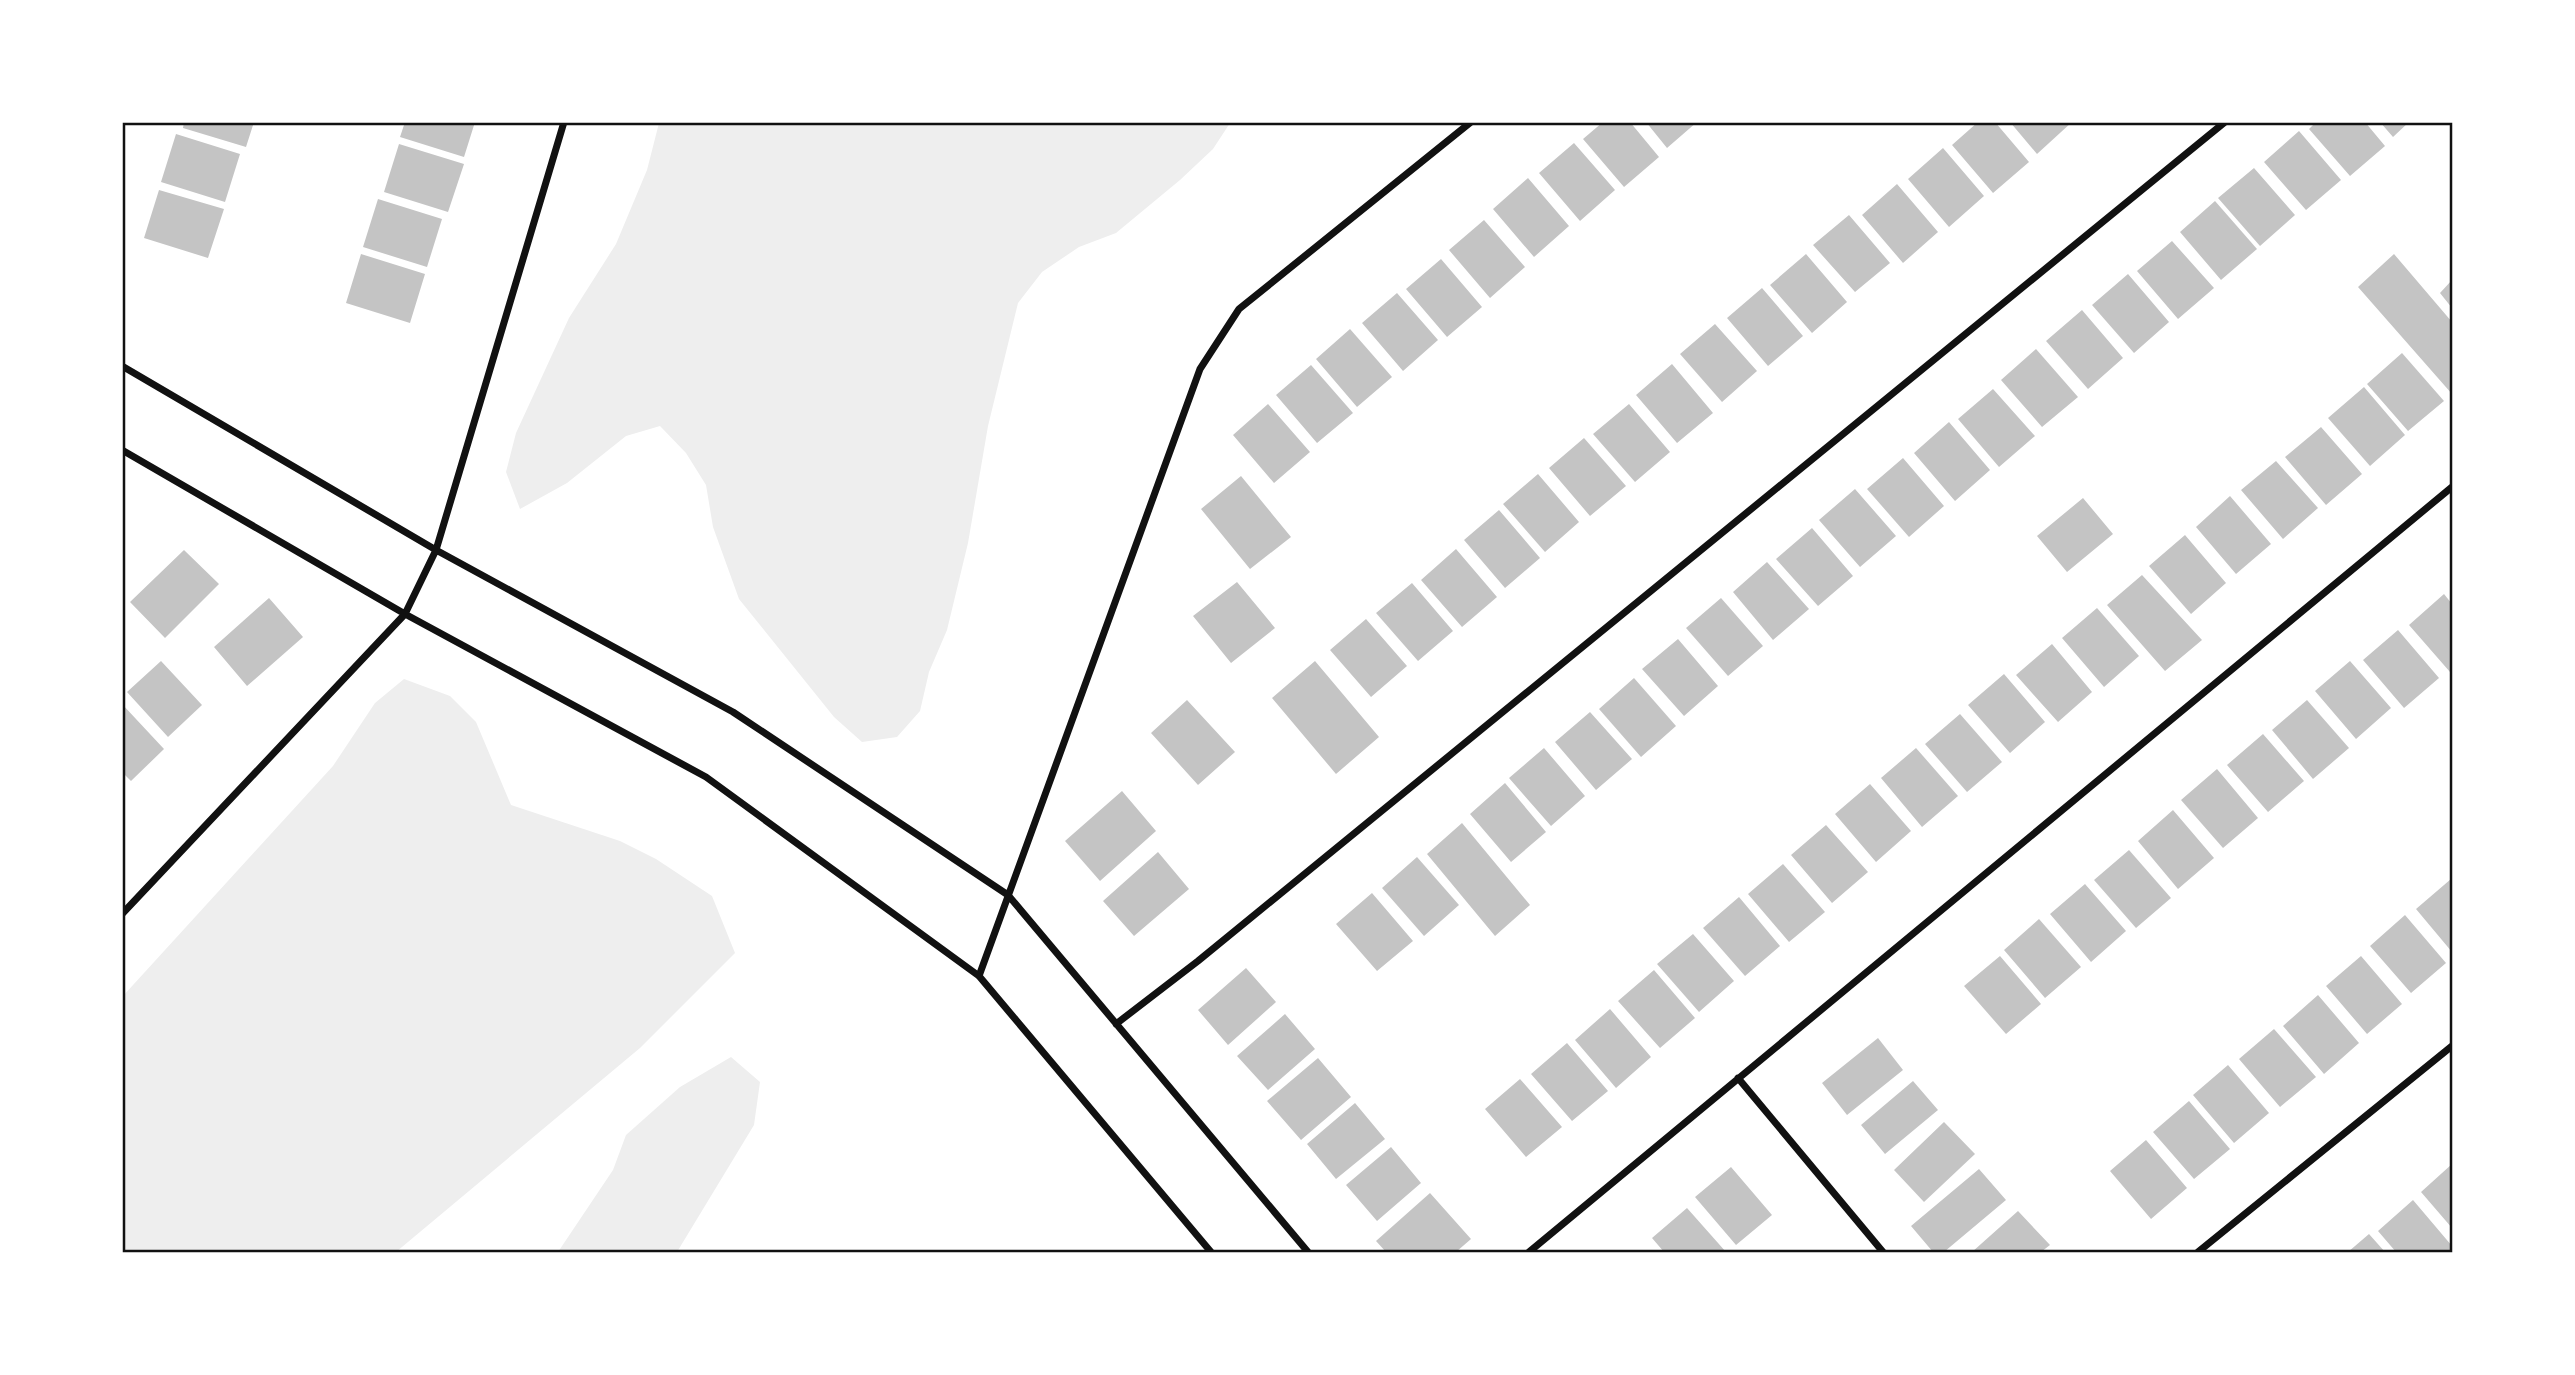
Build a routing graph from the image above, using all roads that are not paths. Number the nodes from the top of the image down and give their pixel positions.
1 (564, 122) edge
2 (1471, 122) edge
3 (2225, 122) edge
4 (122, 366) edge
5 (122, 450) edge
6 (2452, 486) edge
7 (436, 550) junction
8 (405, 614) junction
9 (1008, 895) junction
10 (122, 914) edge
11 (979, 975) junction
12 (1116, 1024) junction
13 (2452, 1046) edge
14 (1738, 1078) junction
15 (1211, 1252) edge
16 (1308, 1252) edge
17 (1529, 1252) edge
18 (1883, 1252) edge
19 (2199, 1252) edge

1 - 7 street
2 - 9 street
3 - 12 street
4 - 7 street
5 - 8 street
6 - 14 street
7 - 8 street
7 - 9 street
8 - 10 street
8 - 11 street
9 - 11 street
9 - 12 street
11 - 15 street
12 - 16 street
13 - 19 street
14 - 17 street
14 - 18 street

